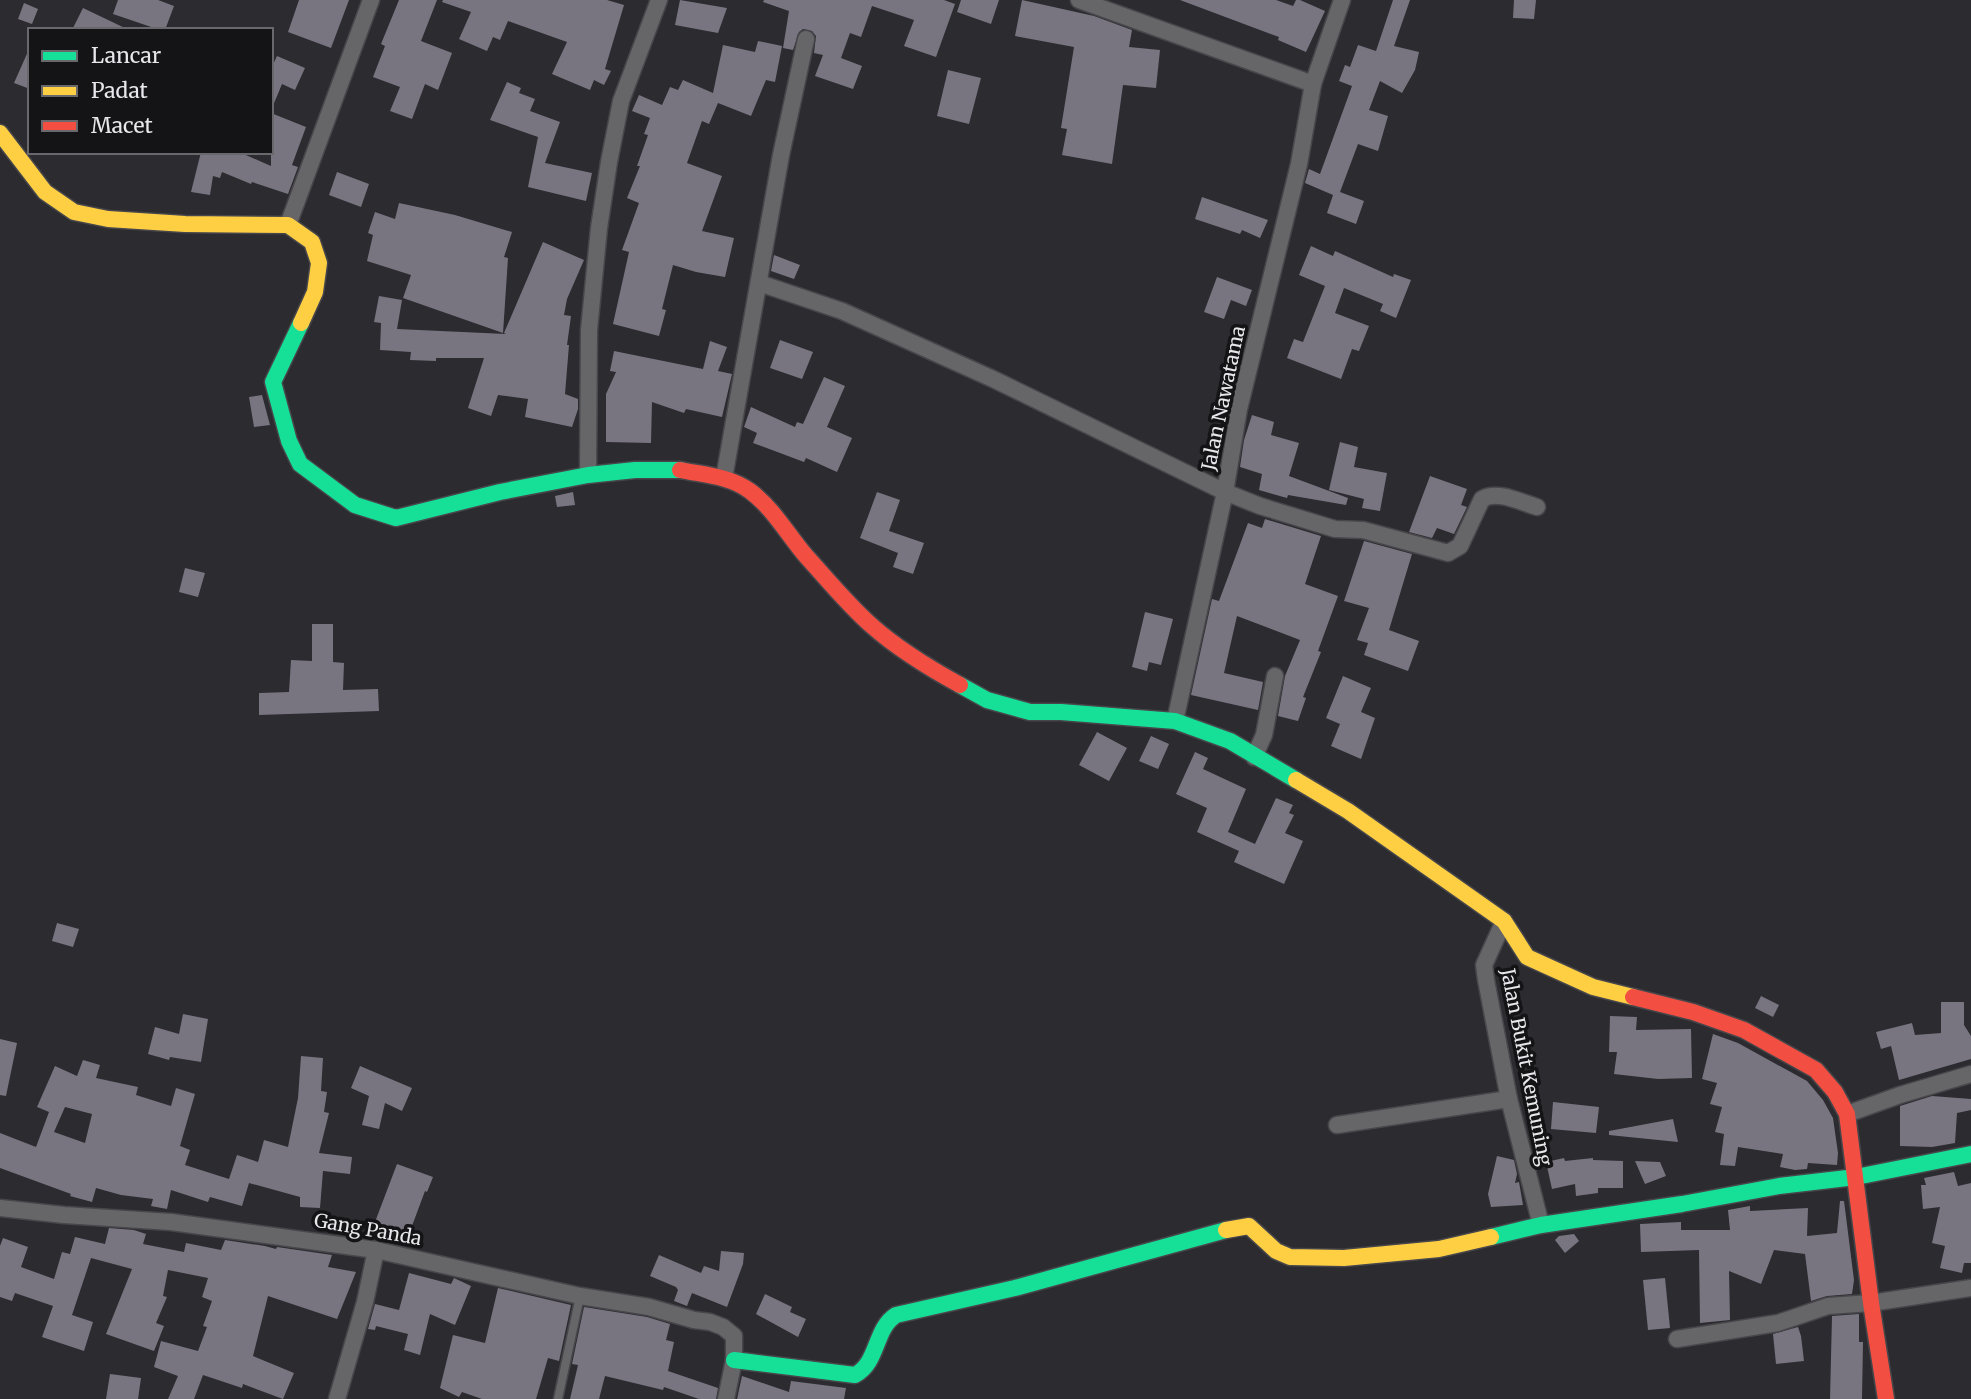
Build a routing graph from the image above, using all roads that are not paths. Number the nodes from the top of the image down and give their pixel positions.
1 (371, 0) edge
2 (659, 0) edge
3 (1079, 0) edge
4 (1342, 0) edge
5 (1116, 6) edge
6 (806, 39) dead end
7 (1312, 84) junction
8 (0, 133) edge
9 (288, 225) junction
10 (759, 283) junction
11 (587, 475) junction
12 (724, 478) junction
13 (1225, 492) junction
14 (1537, 507) dead end
15 (1275, 676) dead end
16 (1175, 721) junction
17 (1254, 757) junction
18 (1504, 921) junction
19 (1971, 1074) edge
20 (1509, 1099) junction
21 (1847, 1114) junction
22 (1337, 1125) dead end
23 (1971, 1154) edge
24 (1856, 1177) junction
25 (0, 1208) edge
26 (1541, 1225) junction
27 (376, 1250) junction
28 (1971, 1288) edge
29 (580, 1296) junction
30 (1871, 1303) junction
31 (1677, 1339) dead end
32 (734, 1360) junction
33 (337, 1399) edge
34 (558, 1399) edge
35 (726, 1399) edge
36 (1886, 1399) edge

1 - 9 street
2 - 11 street
3 - 5 street
4 - 7 street, Jalan Nawatama
5 - 7 street
6 - 10 street
7 - 13 street, Jalan Nawatama
8 - 9 street
9 - 11 street
10 - 12 street
10 - 13 street
11 - 12 street
12 - 16 street
13 - 14 street
13 - 16 street, Jalan Nawatama
15 - 17 street
16 - 17 street
17 - 18 street
18 - 20 street, Jalan Bukit Kemuning
18 - 21 street
19 - 21 street
20 - 22 street
20 - 26 street, Jalan Bukit Kemuning
21 - 24 street
23 - 24 street
24 - 26 street
24 - 30 street
25 - 27 street, Gang Panda
26 - 32 street
27 - 29 street, Gang Panda
27 - 33 street
28 - 30 street
29 - 32 street, Gang Panda
29 - 34 lane
30 - 31 street
30 - 36 street
32 - 35 street

